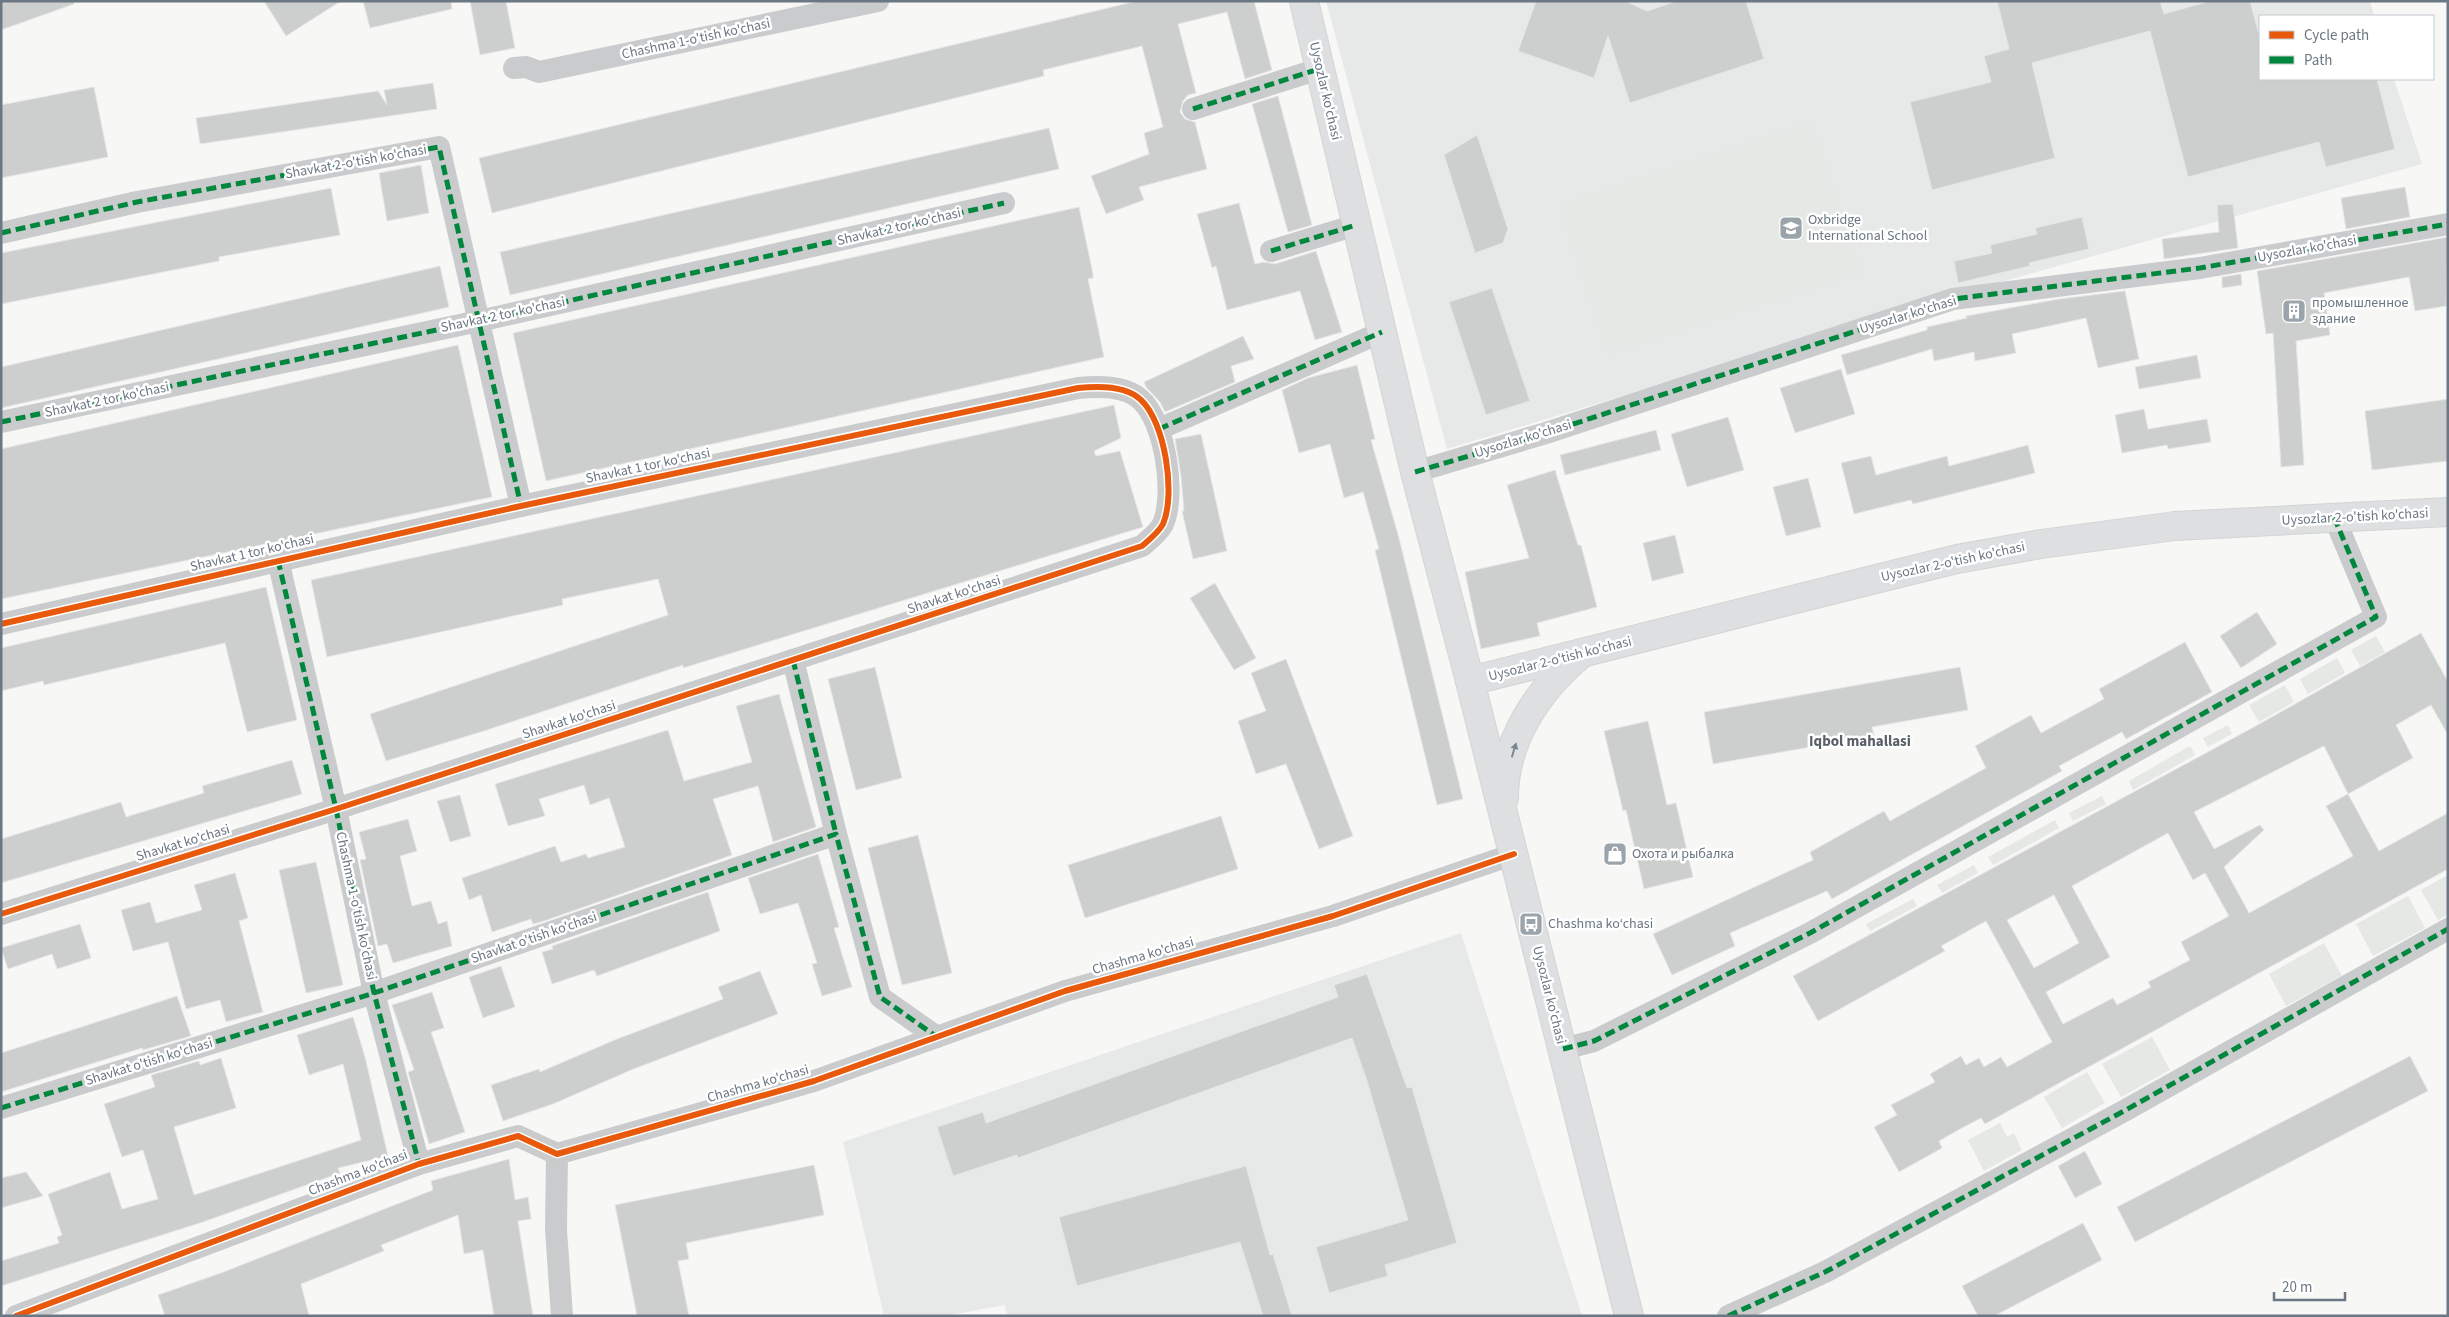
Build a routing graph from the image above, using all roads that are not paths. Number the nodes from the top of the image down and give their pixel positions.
1 (878, 1) edge
2 (1304, 1) edge
3 (514, 68) dead end
4 (1319, 69) junction
5 (1193, 109) dead end
6 (1004, 204) dead end
7 (2448, 224) edge
8 (1356, 225) junction
9 (1, 233) edge
10 (1271, 251) dead end
11 (479, 321) junction
12 (1382, 332) junction
13 (1, 422) edge
14 (1159, 429) junction
15 (1415, 472) junction
16 (521, 506) junction
17 (2448, 512) edge
18 (2334, 517) junction
19 (1142, 546) joint
20 (278, 560) junction
21 (1, 624) edge
22 (1583, 653) junction
23 (793, 660) junction
24 (1470, 681) junction
25 (336, 809) junction
26 (1504, 815) junction
27 (836, 834) junction
28 (1514, 854) junction
29 (1, 914) edge
30 (2448, 929) edge
31 (374, 993) junction
32 (938, 1037) junction
33 (1563, 1049) junction
34 (1, 1108) edge
35 (557, 1154) junction
36 (419, 1164) junction
37 (16, 1316) edge
38 (562, 1316) edge
39 (1629, 1316) edge
40 (1728, 1316) edge

1 - 3 street, Chashma 1-o'tish ko'chasi
2 - 4 main road, Uysozlar ko'chasi
4 - 5 street
4 - 8 main road, Uysozlar ko'chasi
6 - 11 street, Shavkat 2 tor ko'chasi
7 - 15 street, Uysozlar ko'chasi
8 - 10 street
8 - 12 main road, Uysozlar ko'chasi
9 - 11 street, Shavkat 2-o'tish ko'chasi
11 - 13 street, Shavkat 2 tor ko'chasi
11 - 16 street, Shavkat 2-o'tish ko'chasi
12 - 14 street
12 - 15 main road, Uysozlar ko'chasi
14 - 16 street, Shavkat 1 tor ko'chasi
14 - 19 street, Shavkat 1 tor ko'chasi
15 - 24 main road, Uysozlar ko'chasi
16 - 20 street, Shavkat 1 tor ko'chasi
17 - 18 main road, Uysozlar 2-o'tish ko'chasi
18 - 22 main road, Uysozlar 2-o'tish ko'chasi
18 - 33 street
19 - 23 street, Shavkat ko'chasi
20 - 21 street, Shavkat 1 tor ko'chasi
20 - 25 street, Chashma 1-o'tish ko'chasi
22 - 24 main road, Uysozlar 2-o'tish ko'chasi
26 -> 22 main road
23 - 25 street, Shavkat ko'chasi
23 - 27 street
24 - 26 main road, Uysozlar ko'chasi
25 - 29 street, Shavkat ko'chasi
25 - 31 street, Chashma 1-o'tish ko'chasi
26 - 28 main road, Uysozlar ko'chasi
27 - 31 street, Shavkat o'tish ko'chasi
27 - 32 street
28 - 32 street, Chashma ko'chasi
28 - 33 main road, Uysozlar ko'chasi
30 - 40 street
31 - 34 street, Shavkat o'tish ko'chasi
31 - 36 street, Chashma 1-o'tish ko'chasi
32 - 35 street, Chashma ko'chasi
33 - 39 main road, Uysozlar ko'chasi
35 - 36 street, Chashma ko'chasi
35 - 38 street
36 - 37 street, Chashma ko'chasi

